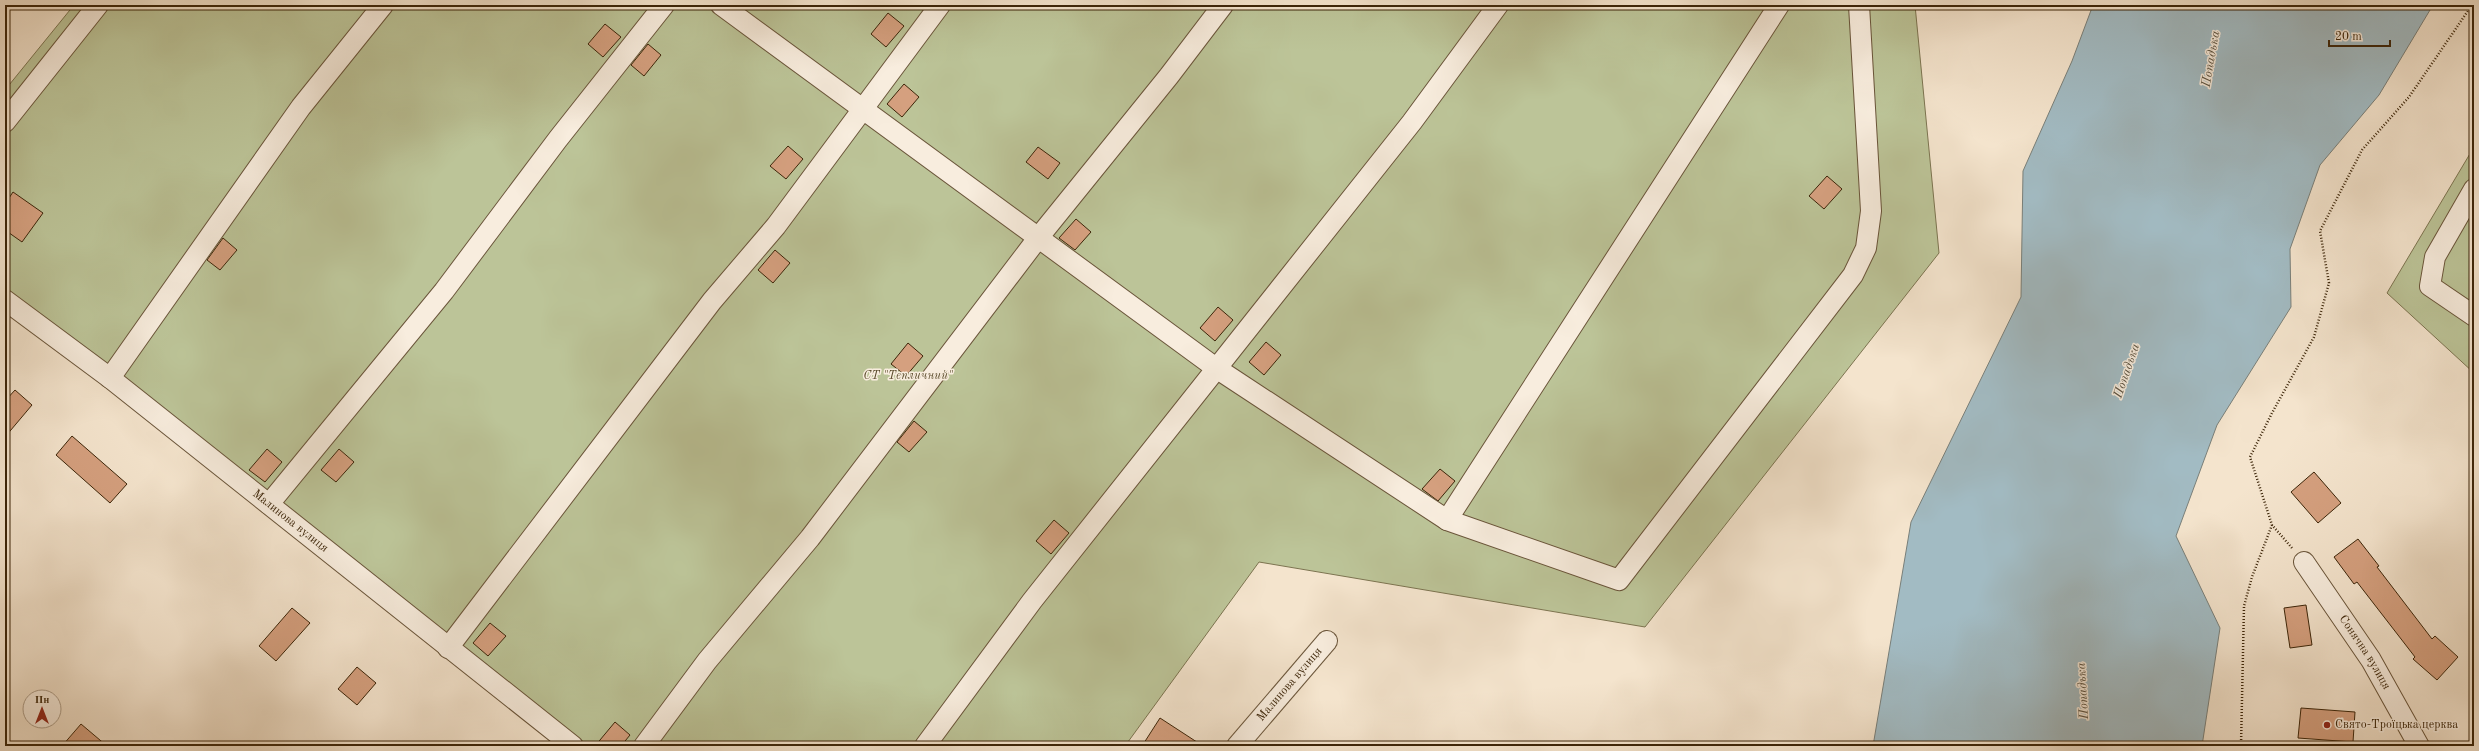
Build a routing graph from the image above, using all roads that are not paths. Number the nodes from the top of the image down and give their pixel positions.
1 (98, 5) edge
2 (383, 5) edge
3 (664, 5) edge
4 (721, 5) edge
5 (940, 5) edge
6 (1223, 5) edge
7 (1498, 5) edge
8 (1779, 5) edge
9 (1859, 5) edge
10 (862, 108) junction
11 (5, 122) edge
12 (2474, 189) edge
13 (1038, 238) junction
14 (5, 300) edge
15 (2474, 316) edge
16 (1216, 368) junction
17 (110, 378) junction
18 (269, 504) junction
19 (1447, 520) junction
20 (2304, 562) road end
21 (1326, 641) dead end
22 (448, 648) junction
23 (573, 746) edge
24 (644, 746) edge
25 (925, 746) edge
26 (1237, 746) edge
27 (2419, 746) edge

1 - 11 street
2 - 17 street
3 - 18 street
4 - 10 street
5 - 10 street
6 - 13 street
7 - 16 street
8 - 19 street
9 - 19 street
10 - 13 street
10 - 22 street
12 - 15 street
13 - 16 street
13 - 24 street
14 - 17 street, Малинова вулиця
16 - 19 street
16 - 25 street
17 - 18 street, Малинова вулиця
18 - 22 street, Малинова вулиця
20 - 27 street, Сонячна вулиця
21 - 26 street, Малинова вулиця
22 - 23 street, Малинова вулиця

